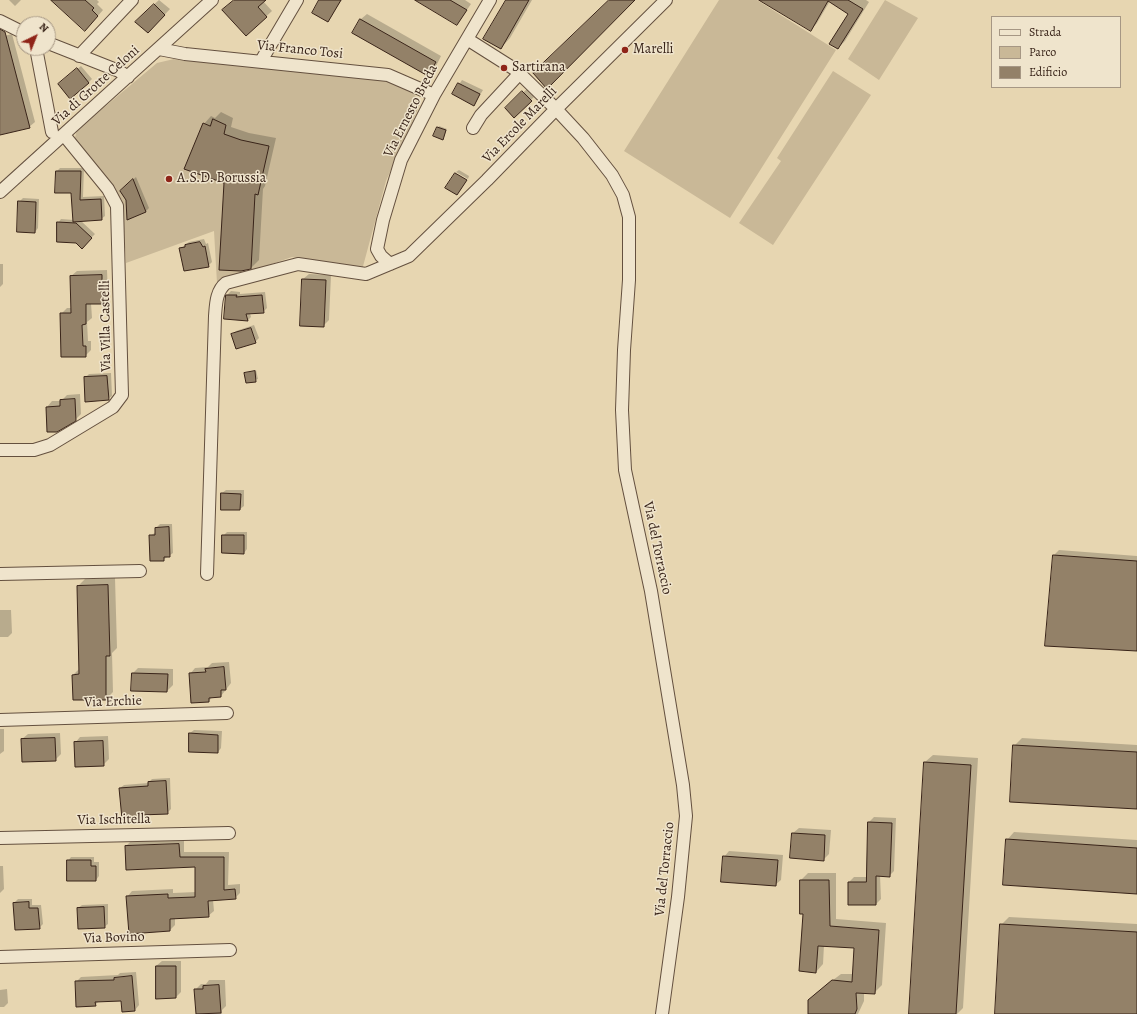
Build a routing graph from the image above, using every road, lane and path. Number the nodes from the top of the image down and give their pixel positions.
1 (132, 0) edge
2 (212, 0) edge
3 (297, 0) edge
4 (490, 0) edge
5 (666, 0) edge
6 (0, 21) edge
7 (16, 29) edge
8 (467, 39) junction
9 (56, 46) edge
10 (159, 49) junction
11 (38, 56) edge
12 (79, 56) junction
13 (261, 62) junction
14 (520, 74) junction
15 (128, 77) junction
16 (434, 95) junction
17 (556, 109) junction
18 (473, 128) dead end
19 (52, 132) dead end
20 (64, 135) junction
21 (0, 192) edge
22 (390, 264) junction
23 (0, 450) edge
24 (140, 571) dead end
25 (0, 574) edge
26 (207, 574) dead end
27 (228, 713) dead end
28 (0, 720) edge
29 (229, 833) dead end
30 (0, 838) edge
31 (230, 950) dead end
32 (0, 957) edge
33 (662, 1014) edge

1 - 12 street
2 - 10 street, Via di Grotte Celoni
3 - 13 street
4 - 8 street, Via Ernesto Breda
5 - 17 street, Via Ercole Marelli
6 - 7 street
8 - 14 street, Via del Torraccio
8 - 16 street, Via Ernesto Breda
9 - 12 street
10 - 13 street, Via Franco Tosi
10 - 15 street, Via di Grotte Celoni
11 - 19 street
12 - 15 street
13 - 16 street, Via Franco Tosi
14 - 17 street, Via del Torraccio
14 - 18 street
15 - 20 street, Via di Grotte Celoni
16 - 22 street, Via Ernesto Breda
17 - 22 street, Via Ercole Marelli
17 - 33 street, Via del Torraccio
20 - 21 street, Via di Grotte Celoni
20 - 23 street, Via Villa Castelli
22 - 26 street, Via Ercole Marelli
24 - 25 street
27 - 28 street, Via Erchie
29 - 30 street, Via Ischitella
31 - 32 street, Via Bovino

